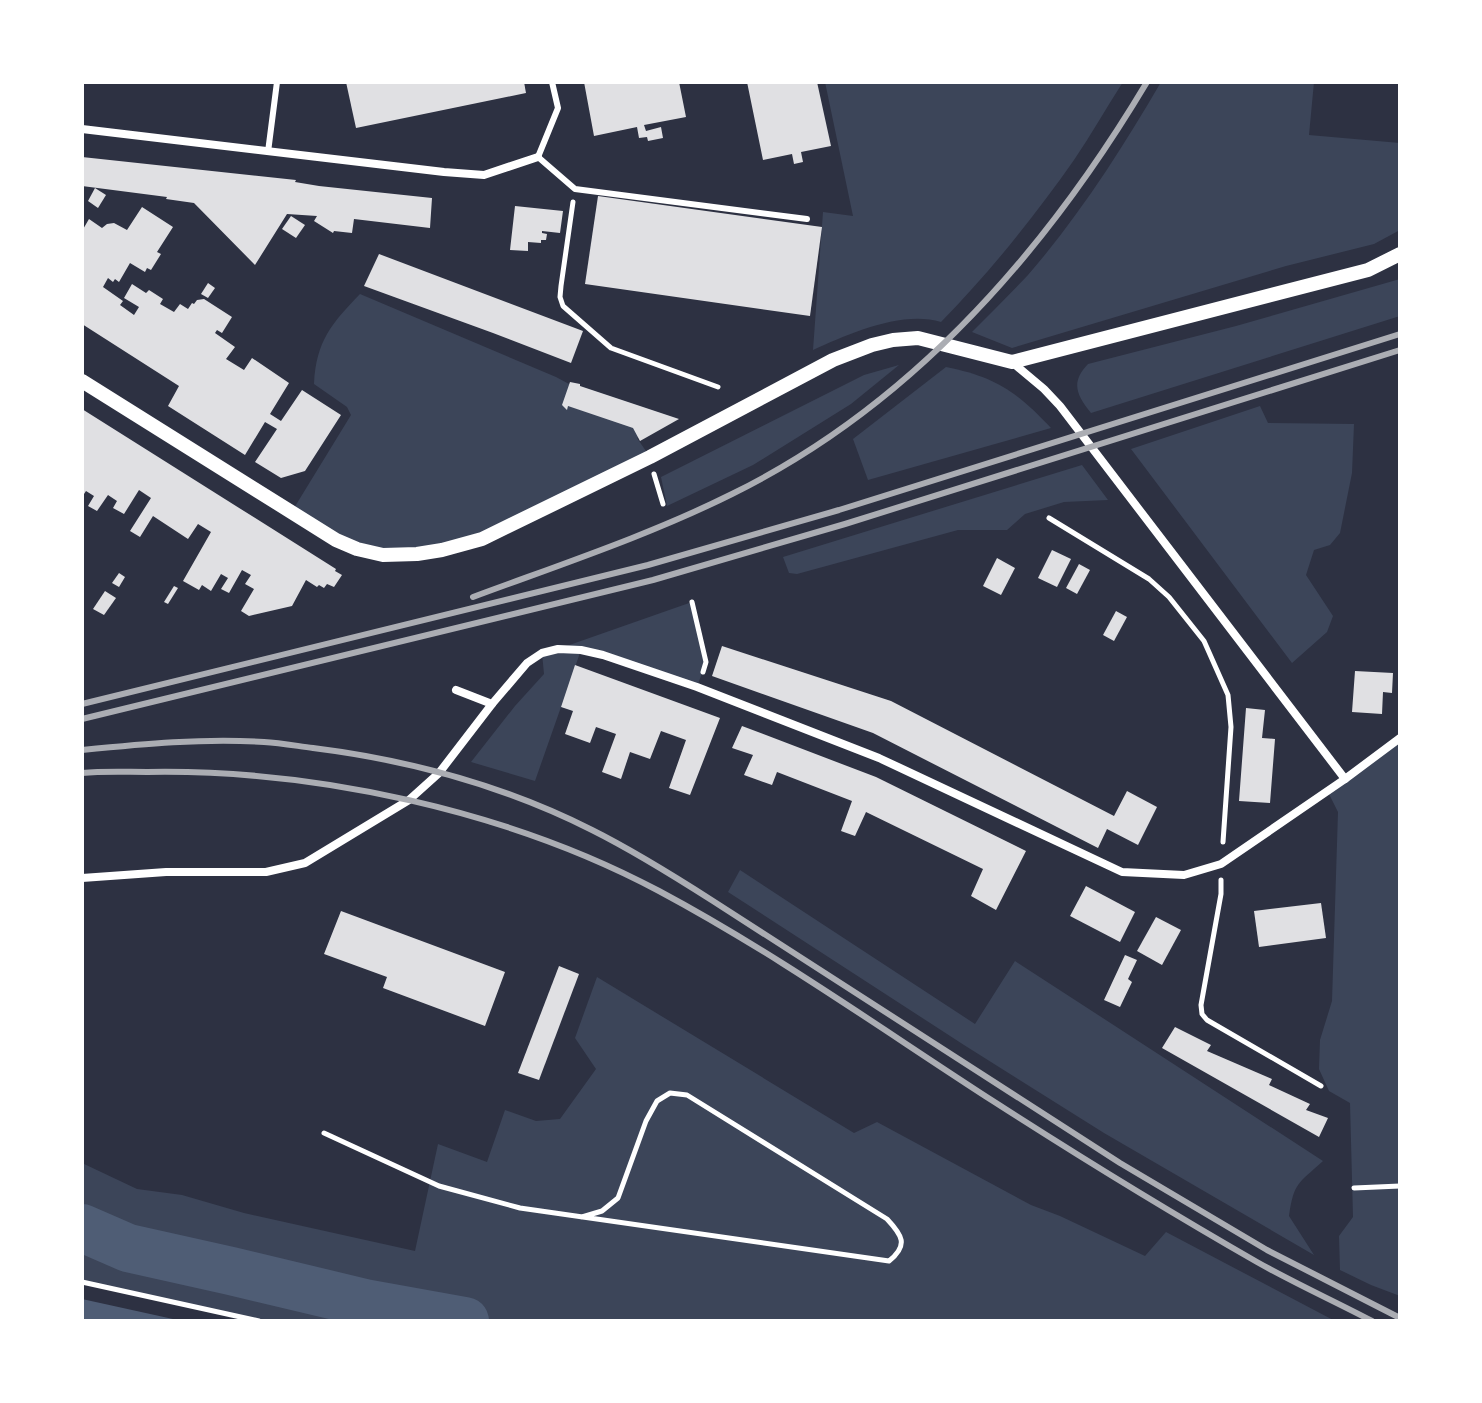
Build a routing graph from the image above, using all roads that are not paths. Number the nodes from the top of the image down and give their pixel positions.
1 (277, 82) edge
2 (552, 82) edge
3 (82, 129) edge
4 (268, 152) junction
5 (538, 157) junction
6 (807, 219) dead end
7 (1400, 254) edge
8 (1012, 362) junction
9 (82, 381) edge
10 (456, 690) dead end
11 (492, 704) junction
12 (1400, 738) edge
13 (1345, 779) junction
14 (82, 878) edge

1 - 4 lane
2 - 5 lane
3 - 4 street
4 - 5 street
5 - 6 lane
7 - 8 street
8 - 9 street
8 - 13 street
10 - 11 street
11 - 13 street
11 - 14 street
12 - 13 street

